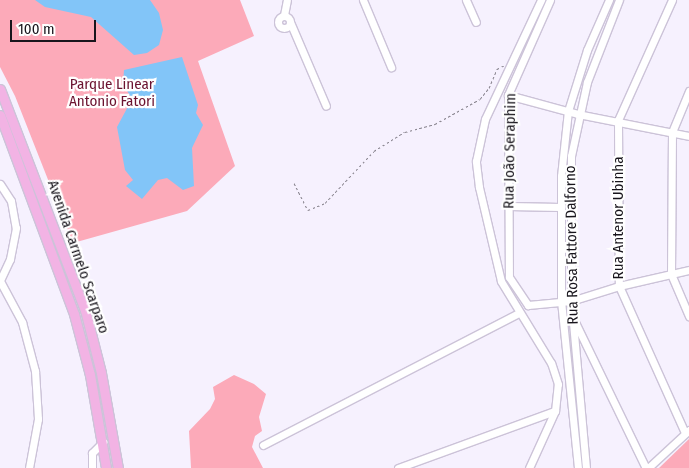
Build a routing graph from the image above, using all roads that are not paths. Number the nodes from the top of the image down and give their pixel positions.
1 (287, 0) edge
2 (363, 0) edge
3 (466, 0) edge
4 (541, 0) edge
5 (550, 0) edge
6 (609, 0) edge
7 (619, 0) edge
8 (672, 0) edge
9 (284, 15) junction
10 (290, 22) junction
11 (476, 22) dead end
12 (391, 67) dead end
13 (0, 89) edge
14 (689, 91) edge
15 (508, 95) junction
16 (326, 106) dead end
17 (568, 111) junction
18 (578, 114) junction
19 (0, 115) edge
20 (618, 120) junction
21 (672, 132) junction
22 (689, 136) edge
23 (0, 184) edge
24 (509, 206) junction
25 (560, 207) junction
26 (689, 270) edge
27 (671, 274) junction
28 (0, 281) edge
29 (619, 286) junction
30 (571, 301) junction
31 (561, 302) junction
32 (519, 313) junction
33 (572, 315) junction
34 (689, 316) edge
35 (573, 378) junction
36 (555, 411) junction
37 (687, 431) edge
38 (103, 442) junction
39 (263, 445) dead end
40 (29, 468) edge
41 (92, 468) edge
42 (106, 468) edge
43 (118, 468) edge
44 (398, 468) edge
45 (529, 468) edge
46 (578, 468) edge
47 (586, 468) edge
48 (647, 468) edge

1 - 9 street
2 - 12 street
3 - 11 street
4 - 32 street
5 - 15 street, Rua João Seraphim
6 - 17 street, Rua Rosa Fattore Dalforno
7 - 18 street, Rua Rosa Fattore Dalforno
8 - 20 street, Rua Antenor Ubinha
9 - 10 street
9 - 10 street
10 - 16 street
13 - 43 main road, Avenida Carmelo Scarparo
14 - 21 street
15 - 17 street
15 - 24 street, Rua João Seraphim
17 - 18 street
17 - 25 street, Rua Rosa Fattore Dalforno
18 - 20 street
18 - 30 street, Rua Rosa Fattore Dalforno
19 - 38 main road, Avenida Carmelo Scarparo
20 - 21 street
20 - 29 street, Rua Antenor Ubinha
21 - 22 street
21 - 27 street
23 - 28 street
24 - 25 street
24 - 31 street, Rua João Seraphim
25 - 31 street, Rua Rosa Fattore Dalforno
26 - 27 street
27 - 29 street
27 - 34 street
28 - 40 street
29 - 30 street
29 - 37 street, Rua Antenor Ubinha
30 - 31 street
30 - 33 street, Rua Rosa Fattore Dalforno
31 - 35 street, Rua Rosa Fattore Dalforno
32 - 36 street
32 - 39 street
33 - 35 street, Rua Rosa Fattore Dalforno
33 - 48 street
35 - 46 street, Rua Rosa Fattore Dalforno
35 - 47 street, Rua Rosa Fattore Dalforno
36 - 44 street
36 - 45 street
37 - 48 street
38 - 41 street
38 - 42 main road, Avenida Carmelo Scarparo

